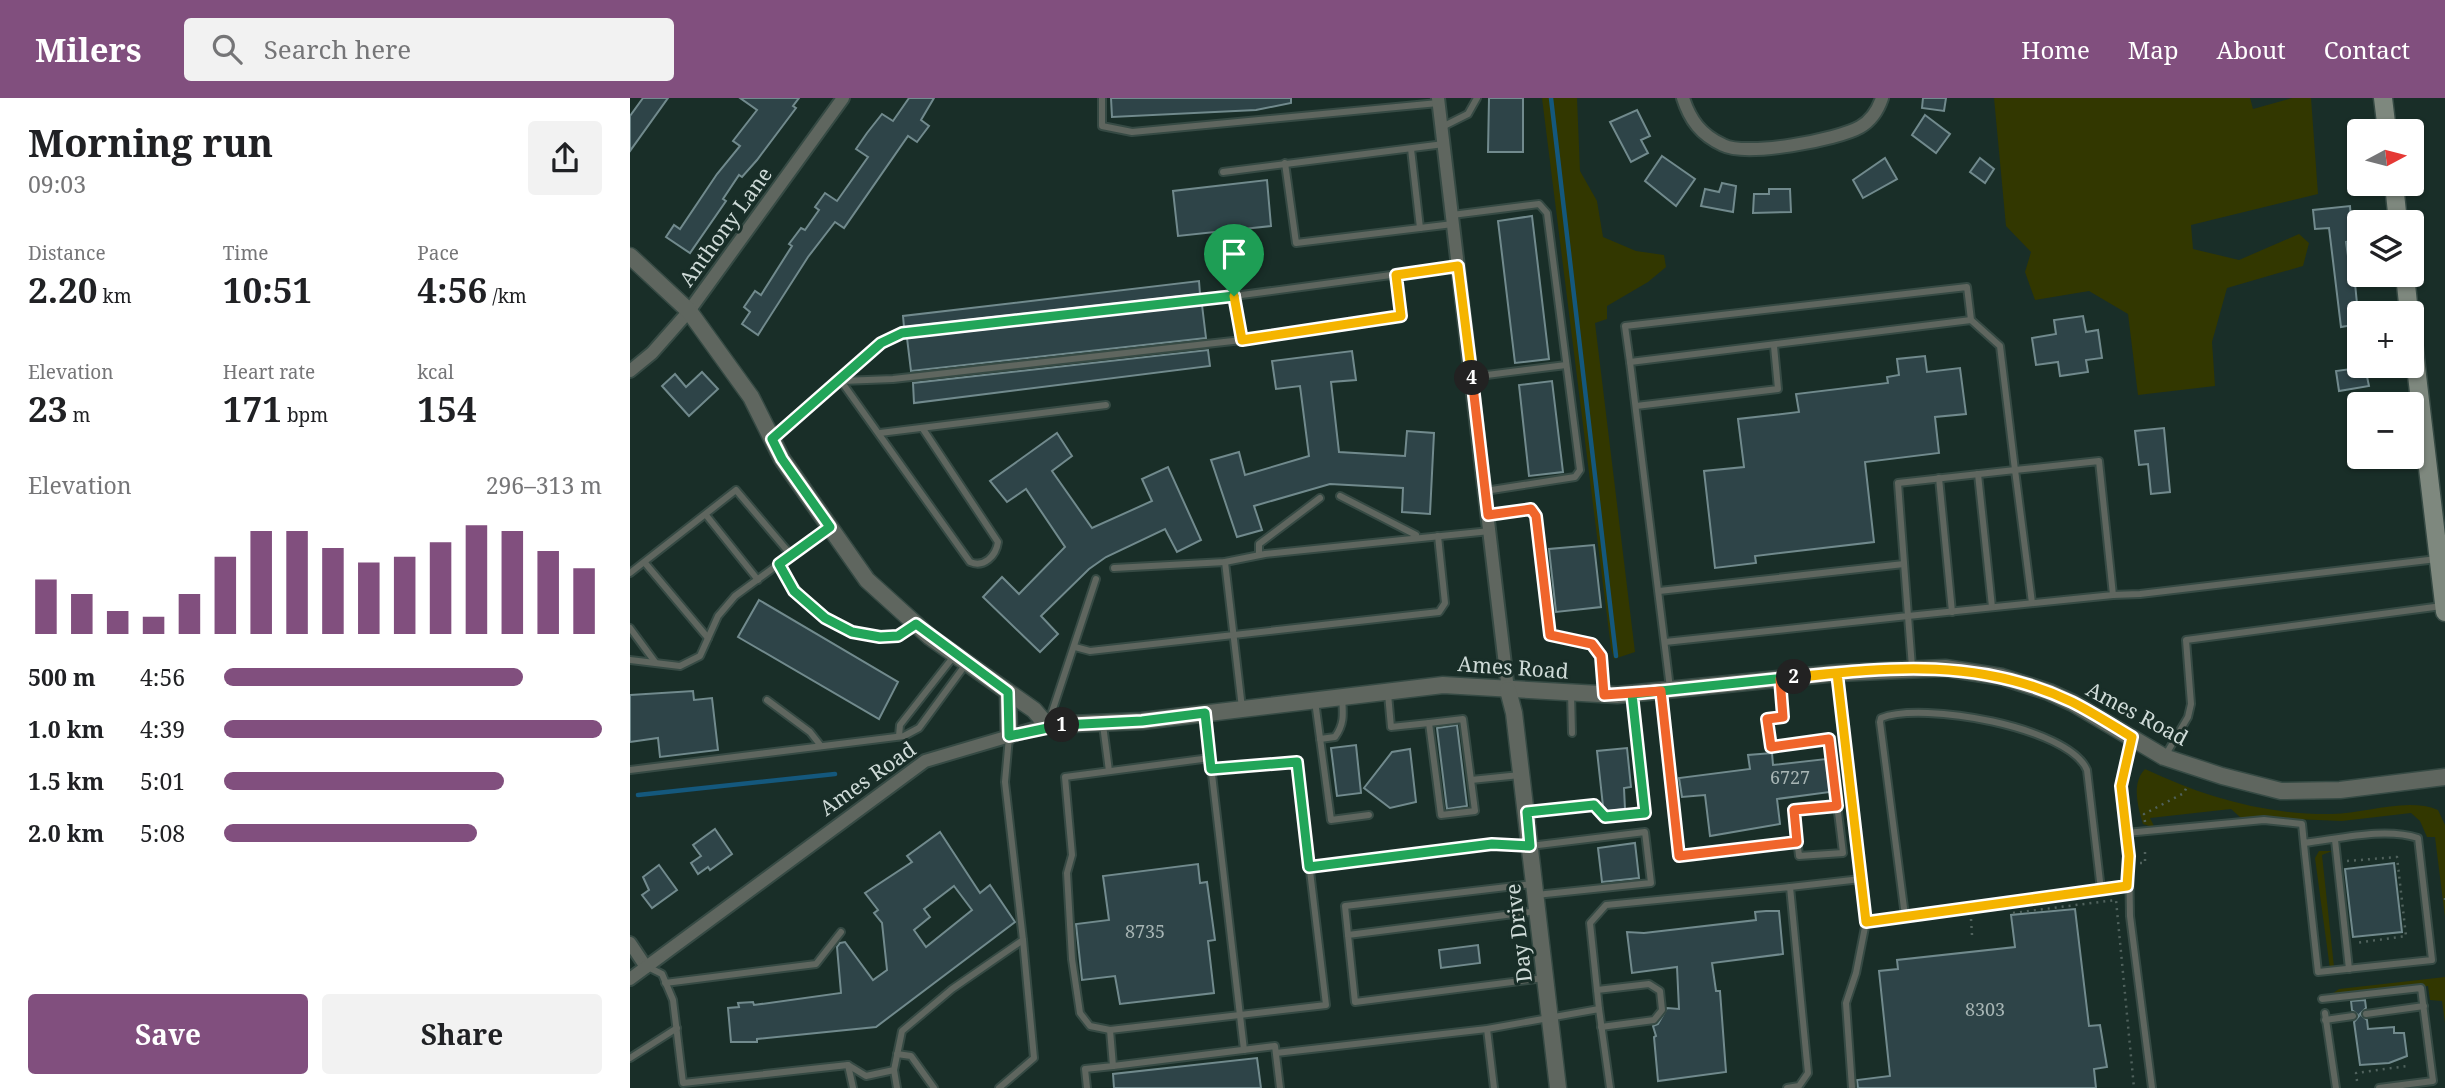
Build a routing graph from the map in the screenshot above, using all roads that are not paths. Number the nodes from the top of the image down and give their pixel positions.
1 (843, 98) edge
2 (1102, 98) edge
3 (1477, 98) edge
4 (1683, 98) edge
5 (1882, 98) edge
6 (2384, 98) edge
7 (1439, 101) edge
8 (2386, 119) edge
9 (1442, 127) junction
10 (1444, 145) junction
11 (1411, 149) junction
12 (1285, 163) junction
13 (1223, 172) dead end
14 (1453, 220) junction
15 (1420, 228) junction
16 (630, 256) edge
17 (1458, 266) junction
18 (1396, 275) junction
19 (1234, 296) junction
20 (689, 311) junction
21 (1971, 320) junction
22 (1242, 340) junction
23 (1774, 346) junction
24 (1630, 362) junction
25 (1566, 365) junction
26 (630, 371) edge
27 (1472, 377) junction
28 (2417, 378) edge
29 (841, 381) junction
30 (1105, 405) dead end
31 (1636, 406) junction
32 (923, 429) junction
33 (880, 433) junction
34 (772, 439) junction
35 (2015, 470) junction
36 (1978, 474) junction
37 (1939, 478) junction
38 (1485, 491) junction
39 (1340, 496) dead end
40 (1320, 498) dead end
41 (706, 515) junction
42 (1488, 515) junction
43 (830, 527) junction
44 (1490, 531) junction
45 (1418, 536) junction
46 (1438, 536) junction
47 (791, 555) junction
48 (1259, 555) junction
49 (2439, 559) junction
50 (1225, 562) junction
51 (645, 563) junction
52 (779, 564) junction
53 (1904, 564) junction
54 (1114, 568) dead end
55 (630, 573) edge
56 (1096, 579) dead end
57 (758, 580) junction
58 (1660, 591) junction
59 (2112, 595) junction
60 (2032, 603) junction
61 (2444, 606) edge
62 (1992, 607) junction
63 (2445, 611) edge
64 (1952, 612) junction
65 (1908, 616) junction
66 (916, 624) junction
67 (630, 628) edge
68 (1234, 635) junction
69 (708, 638) junction
70 (1665, 642) junction
71 (1075, 648) junction
72 (961, 659) junction
73 (630, 660) edge
74 (655, 662) junction
75 (1912, 667) junction
76 (1837, 673) junction
77 (1780, 679) junction
78 (1387, 690) junction
79 (1508, 690) junction
80 (1665, 690) junction
81 (1008, 692) junction
82 (1572, 693) junction
83 (1632, 694) junction
84 (1604, 695) junction
85 (1342, 696) junction
86 (1315, 699) junction
87 (767, 700) dead end
88 (1242, 708) junction
89 (1205, 713) junction
90 (1103, 723) junction
91 (1429, 723) junction
92 (1047, 725) junction
93 (1572, 733) dead end
94 (899, 736) junction
95 (1009, 736) junction
96 (2132, 737) junction
97 (1320, 739) junction
98 (821, 746) junction
99 (2164, 757) junction
100 (1210, 758) junction
101 (1211, 769) junction
102 (630, 770) edge
103 (1109, 771) junction
104 (1522, 775) junction
105 (2445, 777) edge
106 (1471, 780) junction
107 (1837, 806) junction
108 (1527, 812) junction
109 (1370, 815) dead end
110 (2126, 833) junction
111 (2335, 840) junction
112 (1797, 842) junction
113 (2304, 843) junction
114 (1530, 846) junction
115 (1309, 867) junction
116 (1861, 879) junction
117 (2127, 886) junction
118 (1790, 887) junction
119 (2101, 890) junction
120 (1536, 897) junction
121 (1905, 916) junction
122 (1866, 922) junction
123 (841, 933) dead end
124 (1348, 935) junction
125 (1023, 940) junction
126 (630, 943) edge
127 (646, 967) junction
128 (2349, 969) junction
129 (1546, 978) junction
130 (630, 979) edge
131 (665, 983) junction
132 (1597, 990) junction
133 (2322, 999) dead end
134 (2424, 1006) junction
135 (1599, 1009) junction
136 (2366, 1014) dead end
137 (1240, 1016) junction
138 (2353, 1016) dead end
139 (1550, 1018) junction
140 (1601, 1027) junction
141 (677, 1028) junction
142 (1110, 1030) junction
143 (1487, 1030) junction
144 (1244, 1050) junction
145 (1276, 1053) junction
146 (897, 1054) junction
147 (630, 1058) edge
148 (848, 1065) junction
149 (1113, 1066) junction
150 (894, 1070) junction
151 (684, 1085) edge
152 (853, 1088) edge
153 (897, 1088) edge
154 (934, 1088) edge
155 (999, 1088) edge
156 (1087, 1088) edge
157 (1280, 1088) edge
158 (1494, 1088) edge
159 (1558, 1088) edge
160 (1610, 1088) edge
161 (1787, 1088) edge
162 (1852, 1088) edge
163 (2152, 1088) edge
164 (2336, 1088) edge
165 (2379, 1088) edge

1 - 20 street, Anthony Lane
2 - 7 lane
3 - 9 lane
4 - 5 street
6 - 8 main road
7 - 9 street
9 - 10 street
10 - 11 lane
10 - 14 street
11 - 12 lane
11 - 15 lane
12 - 13 lane
12 - 15 lane
14 - 15 lane
14 - 17 street
14 - 25 lane
16 - 20 street
17 - 18 lane
17 - 27 street
18 - 19 lane
18 - 22 lane
19 - 22 lane
19 - 29 lane
20 - 26 street, Anthony Lane
20 - 34 street
21 - 23 lane
21 - 24 lane
21 - 35 lane
22 - 29 lane
23 - 24 lane
23 - 31 lane
24 - 31 lane
25 - 27 lane
25 - 38 lane
27 - 38 street
28 - 49 main road
29 - 33 lane
29 - 34 lane
30 - 32 lane
31 - 58 lane
32 - 33 lane
32 - 33 lane
34 - 43 street
35 - 36 lane
35 - 59 lane
35 - 60 lane
36 - 37 lane
36 - 62 lane
37 - 53 lane
37 - 64 lane
38 - 42 street
39 - 45 lane
40 - 48 lane
41 - 47 lane
41 - 51 lane
41 - 57 lane
42 - 44 street
42 - 84 lane
43 - 47 lane
43 - 66 street
44 - 46 lane
44 - 79 street
45 - 46 lane
45 - 48 lane
46 - 68 lane
47 - 52 lane
48 - 50 lane
49 - 59 lane
49 - 61 main road
50 - 54 lane
50 - 68 lane
51 - 55 lane
51 - 69 lane
52 - 57 lane
52 - 66 lane
53 - 58 lane
53 - 65 lane
56 - 71 lane
57 - 69 lane
58 - 70 lane
59 - 60 lane
60 - 62 lane
61 - 63 main road
61 - 99 lane
62 - 64 lane
64 - 65 lane
65 - 70 lane
65 - 75 lane
66 - 72 street
67 - 74 lane
68 - 71 lane
68 - 88 lane
69 - 74 lane
70 - 80 lane
71 - 92 lane
72 - 81 street
72 - 94 lane
72 - 94 lane
73 - 74 lane
75 - 76 street, Ames Road
75 - 96 street, Ames Road
76 - 77 street, Ames Road
76 - 116 lane
77 - 80 street, Ames Road
77 - 107 lane
78 - 79 street, Ames Road
78 - 85 street, Ames Road
78 - 91 lane
79 - 82 street, Ames Road
79 - 104 street, Day Drive
80 - 83 street, Ames Road
80 - 112 lane
81 - 92 street
81 - 95 street
82 - 84 street, Ames Road
82 - 93 lane
83 - 84 street, Ames Road
83 - 108 lane
85 - 86 street, Ames Road
85 - 97 lane
86 - 88 street, Ames Road
86 - 97 lane
87 - 98 lane
88 - 89 street, Ames Road
89 - 90 street, Ames Road
89 - 100 lane
90 - 92 street, Ames Road
90 - 103 lane
91 - 106 lane
91 - 106 lane
92 - 95 street, Ames Road
94 - 98 lane
95 - 125 lane
95 - 127 street, Ames Road
96 - 99 street, Ames Road
96 - 110 lane
97 - 109 lane
98 - 102 lane
99 - 105 street, Ames Road
100 - 101 lane
100 - 103 lane
101 - 115 lane
101 - 137 lane
103 - 142 lane
104 - 106 lane
104 - 108 street, Day Drive
107 - 112 lane
107 - 112 lane
108 - 114 street, Day Drive
110 - 113 lane
110 - 117 lane
111 - 113 lane
111 - 128 lane
111 - 128 lane
113 - 128 lane
114 - 115 lane
114 - 120 street, Day Drive
114 - 120 lane
115 - 137 lane
116 - 118 lane
116 - 122 lane
117 - 119 lane
117 - 163 lane
118 - 132 lane
118 - 161 lane
119 - 121 lane
119 - 121 lane
120 - 124 lane
120 - 124 lane
120 - 129 street, Day Drive
121 - 122 lane
122 - 162 lane
123 - 131 lane
124 - 129 lane
125 - 146 lane
125 - 155 lane
126 - 127 street
127 - 130 street, Ames Road
127 - 131 lane
129 - 139 street, Day Drive
131 - 141 lane
132 - 135 lane
132 - 140 lane
133 - 134 lane
134 - 136 lane
134 - 165 lane
135 - 139 lane
135 - 140 lane
137 - 142 lane
137 - 144 lane
138 - 164 lane
139 - 143 lane
139 - 159 street, Day Drive
140 - 160 lane
141 - 147 lane
141 - 151 lane
142 - 149 lane
143 - 145 lane
143 - 158 lane
144 - 145 lane
144 - 149 lane
145 - 157 lane
146 - 150 lane
146 - 154 lane
148 - 150 lane
148 - 151 lane
148 - 152 lane
149 - 156 lane
150 - 153 lane

